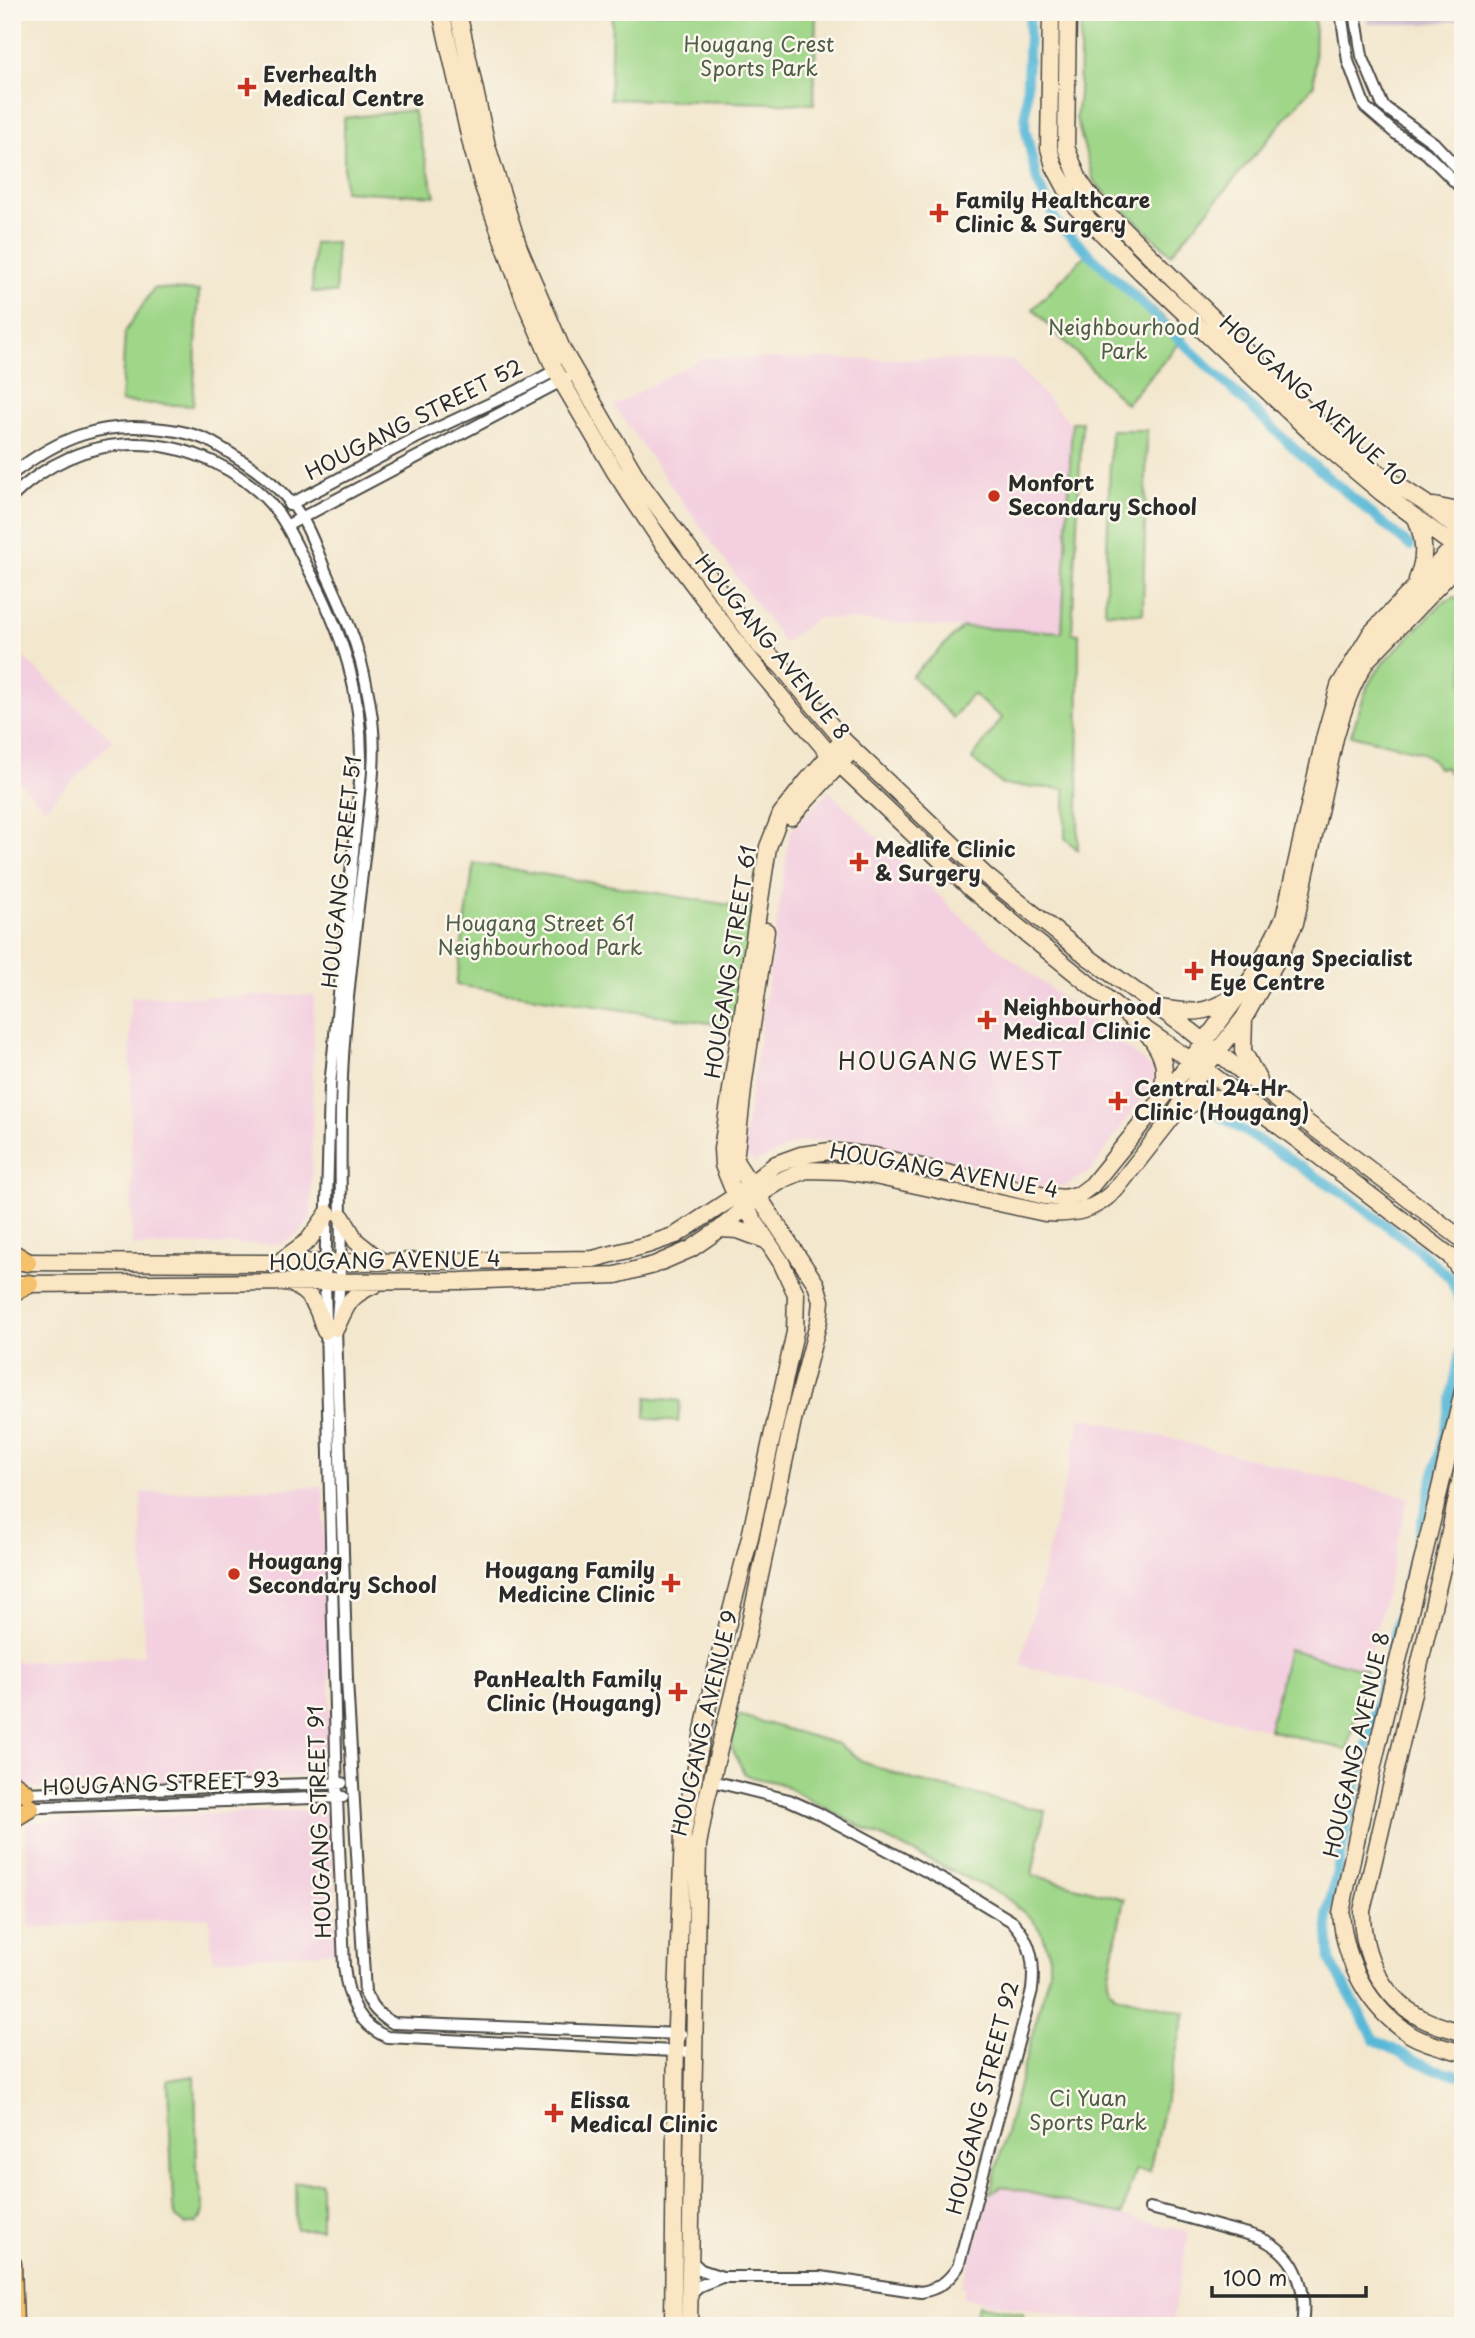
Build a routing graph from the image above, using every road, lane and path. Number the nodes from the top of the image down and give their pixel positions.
1 (441, 12) edge
2 (458, 12) edge
3 (1051, 12) edge
4 (1068, 12) edge
5 (1341, 12) edge
6 (1355, 12) edge
7 (1463, 174) edge
8 (1463, 190) edge
9 (565, 372) junction
10 (12, 474) edge
11 (12, 497) edge
12 (292, 503) junction
13 (1425, 503) junction
14 (277, 512) junction
15 (1463, 512) edge
16 (300, 517) junction
17 (1416, 518) junction
18 (286, 526) junction
19 (1461, 542) edge
20 (1463, 561) edge
21 (1463, 579) edge
22 (1415, 586) junction
23 (1438, 586) junction
24 (848, 745) junction
25 (835, 759) junction
26 (1316, 804) junction
27 (1240, 994) junction
28 (1155, 1007) junction
29 (1244, 1018) junction
30 (1142, 1027) junction
31 (1211, 1047) junction
32 (1198, 1064) junction
33 (1262, 1087) junction
34 (1162, 1100) junction
35 (1250, 1104) junction
36 (1174, 1115) junction
37 (729, 1163) junction
38 (774, 1176) junction
39 (754, 1191) junction
40 (741, 1202) junction
41 (709, 1214) junction
42 (335, 1215) junction
43 (773, 1220) junction
44 (720, 1229) junction
45 (765, 1240) junction
46 (1463, 1240) edge
47 (17, 1259) edge
48 (333, 1262) junction
49 (382, 1262) junction
50 (278, 1263) junction
51 (1463, 1274) edge
52 (333, 1281) junction
53 (381, 1281) junction
54 (291, 1283) junction
55 (18, 1287) edge
56 (330, 1329) junction
57 (1463, 1391) edge
58 (1463, 1467) edge
59 (1423, 1563) junction
60 (1442, 1567) junction
61 (1387, 1704) junction
62 (1408, 1708) junction
63 (695, 1777) junction
64 (712, 1781) junction
65 (337, 1783) junction
66 (352, 1783) junction
67 (18, 1797) edge
68 (337, 1797) junction
69 (353, 1797) junction
70 (12, 1819) edge
71 (340, 1871) junction
72 (357, 1871) junction
73 (1463, 2033) edge
74 (676, 2034) junction
75 (694, 2035) junction
76 (676, 2051) junction
77 (694, 2052) junction
78 (1463, 2053) edge
79 (1150, 2208) dead end
80 (690, 2260) junction
81 (12, 2264) edge
82 (722, 2277) junction
83 (689, 2295) junction
84 (14, 2326) edge
85 (673, 2326) edge
86 (689, 2326) edge
87 (1302, 2326) edge

1 - 9 street, HOUGANG AVENUE 8
2 - 9 street, HOUGANG AVENUE 8
3 - 17 street, HOUGANG AVENUE 10
4 - 13 street, HOUGANG AVENUE 10
5 - 8 street
6 - 7 street
9 - 12 street, HOUGANG STREET 52
9 - 16 street, HOUGANG STREET 52
9 - 24 street, HOUGANG AVENUE 8
9 - 25 street, HOUGANG AVENUE 8
10 - 12 street, HOUGANG STREET 51
11 - 14 street, HOUGANG STREET 51
12 - 14 street, HOUGANG STREET 52
12 - 16 street, HOUGANG STREET 51
13 - 15 street
13 - 19 street, HOUGANG AVENUE 10
14 - 18 street, HOUGANG STREET 51
16 - 18 street, HOUGANG STREET 52
16 - 42 street, HOUGANG STREET 51
17 - 19 street, HOUGANG AVENUE 10
17 - 22 street
18 - 42 street, HOUGANG STREET 51
19 - 22 street, HOUGANG AVENUE 4
20 - 23 street, HOUGANG AVENUE 4
21 - 23 street
22 - 26 street, HOUGANG AVENUE 4
23 - 26 street, HOUGANG AVENUE 4
24 - 25 street, HOUGANG STREET 61
24 - 28 street, HOUGANG AVENUE 8
25 - 30 street, HOUGANG AVENUE 8
25 - 37 street, HOUGANG STREET 61
26 - 27 street, HOUGANG AVENUE 4
26 - 29 street, HOUGANG AVENUE 4
27 - 28 street
27 - 31 street, HOUGANG AVENUE 4
28 - 31 street, HOUGANG AVENUE 8
29 - 31 street, HOUGANG AVENUE 4
29 - 33 street
30 - 32 street, HOUGANG AVENUE 8
30 - 34 street
31 - 32 street, HOUGANG AVENUE 4
31 - 33 street, HOUGANG AVENUE 8
32 - 34 street, HOUGANG AVENUE 4
32 - 35 street, HOUGANG AVENUE 8
32 - 36 street, HOUGANG AVENUE 4
33 - 46 street, HOUGANG AVENUE 8
34 - 38 street, HOUGANG AVENUE 4
35 - 36 street
35 - 51 street, HOUGANG AVENUE 8
36 - 38 street, HOUGANG AVENUE 4
37 - 38 street
37 - 39 street
37 - 40 street, HOUGANG STREET 61
37 - 41 street
38 - 39 street, HOUGANG AVENUE 4
38 - 43 street
39 - 40 street, HOUGANG AVENUE 4
39 - 43 street, HOUGANG AVENUE 9
40 - 41 street, HOUGANG AVENUE 4
40 - 44 street, HOUGANG AVENUE 4
40 - 45 street, HOUGANG AVENUE 9
41 - 49 street, HOUGANG AVENUE 4
42 - 48 street, HOUGANG STREET 51
42 - 49 street
42 - 50 street
43 - 64 street, HOUGANG AVENUE 9
44 - 45 street
44 - 53 street, HOUGANG AVENUE 4
45 - 63 street, HOUGANG AVENUE 9
47 - 50 street, HOUGANG AVENUE 4
48 - 49 street, HOUGANG AVENUE 4
48 - 50 street, HOUGANG AVENUE 4
48 - 52 street, HOUGANG STREET 51
52 - 53 street, HOUGANG AVENUE 4
52 - 54 street, HOUGANG AVENUE 4
52 - 56 street, HOUGANG STREET 91
53 - 56 street
54 - 55 street, HOUGANG AVENUE 4
54 - 56 street
56 - 65 street, HOUGANG STREET 91
56 - 66 street, HOUGANG STREET 91
57 - 59 street, HOUGANG AVENUE 8
58 - 60 street, HOUGANG AVENUE 8
59 - 60 street
59 - 61 street, HOUGANG AVENUE 8
60 - 62 street, HOUGANG AVENUE 8
61 - 62 street
61 - 78 street, HOUGANG AVENUE 8
62 - 73 street, HOUGANG AVENUE 8
63 - 64 street, HOUGANG STREET 92
63 - 74 street, HOUGANG AVENUE 9
64 - 75 street, HOUGANG AVENUE 9
64 - 82 street, HOUGANG STREET 92
65 - 66 street, HOUGANG STREET 93
65 - 67 street, HOUGANG STREET 93
65 - 68 street, HOUGANG STREET 91
66 - 69 street, HOUGANG STREET 91
67 - 68 street, HOUGANG STREET 93
67 - 70 main road
68 - 69 street, HOUGANG STREET 93
68 - 71 street, HOUGANG STREET 91
69 - 72 street, HOUGANG STREET 91
71 - 72 street
71 - 76 street, HOUGANG STREET 91
72 - 74 street, HOUGANG STREET 91
74 - 75 street, HOUGANG STREET 91
74 - 76 street, HOUGANG AVENUE 9
75 - 77 street, HOUGANG AVENUE 9
76 - 77 street, HOUGANG STREET 91
76 - 85 street, HOUGANG AVENUE 9
77 - 80 street, HOUGANG AVENUE 9
79 - 87 street
80 - 82 street, HOUGANG STREET 92
80 - 83 street, HOUGANG AVENUE 9
81 - 84 main road
82 - 83 street, HOUGANG STREET 92
83 - 86 street, HOUGANG AVENUE 9

